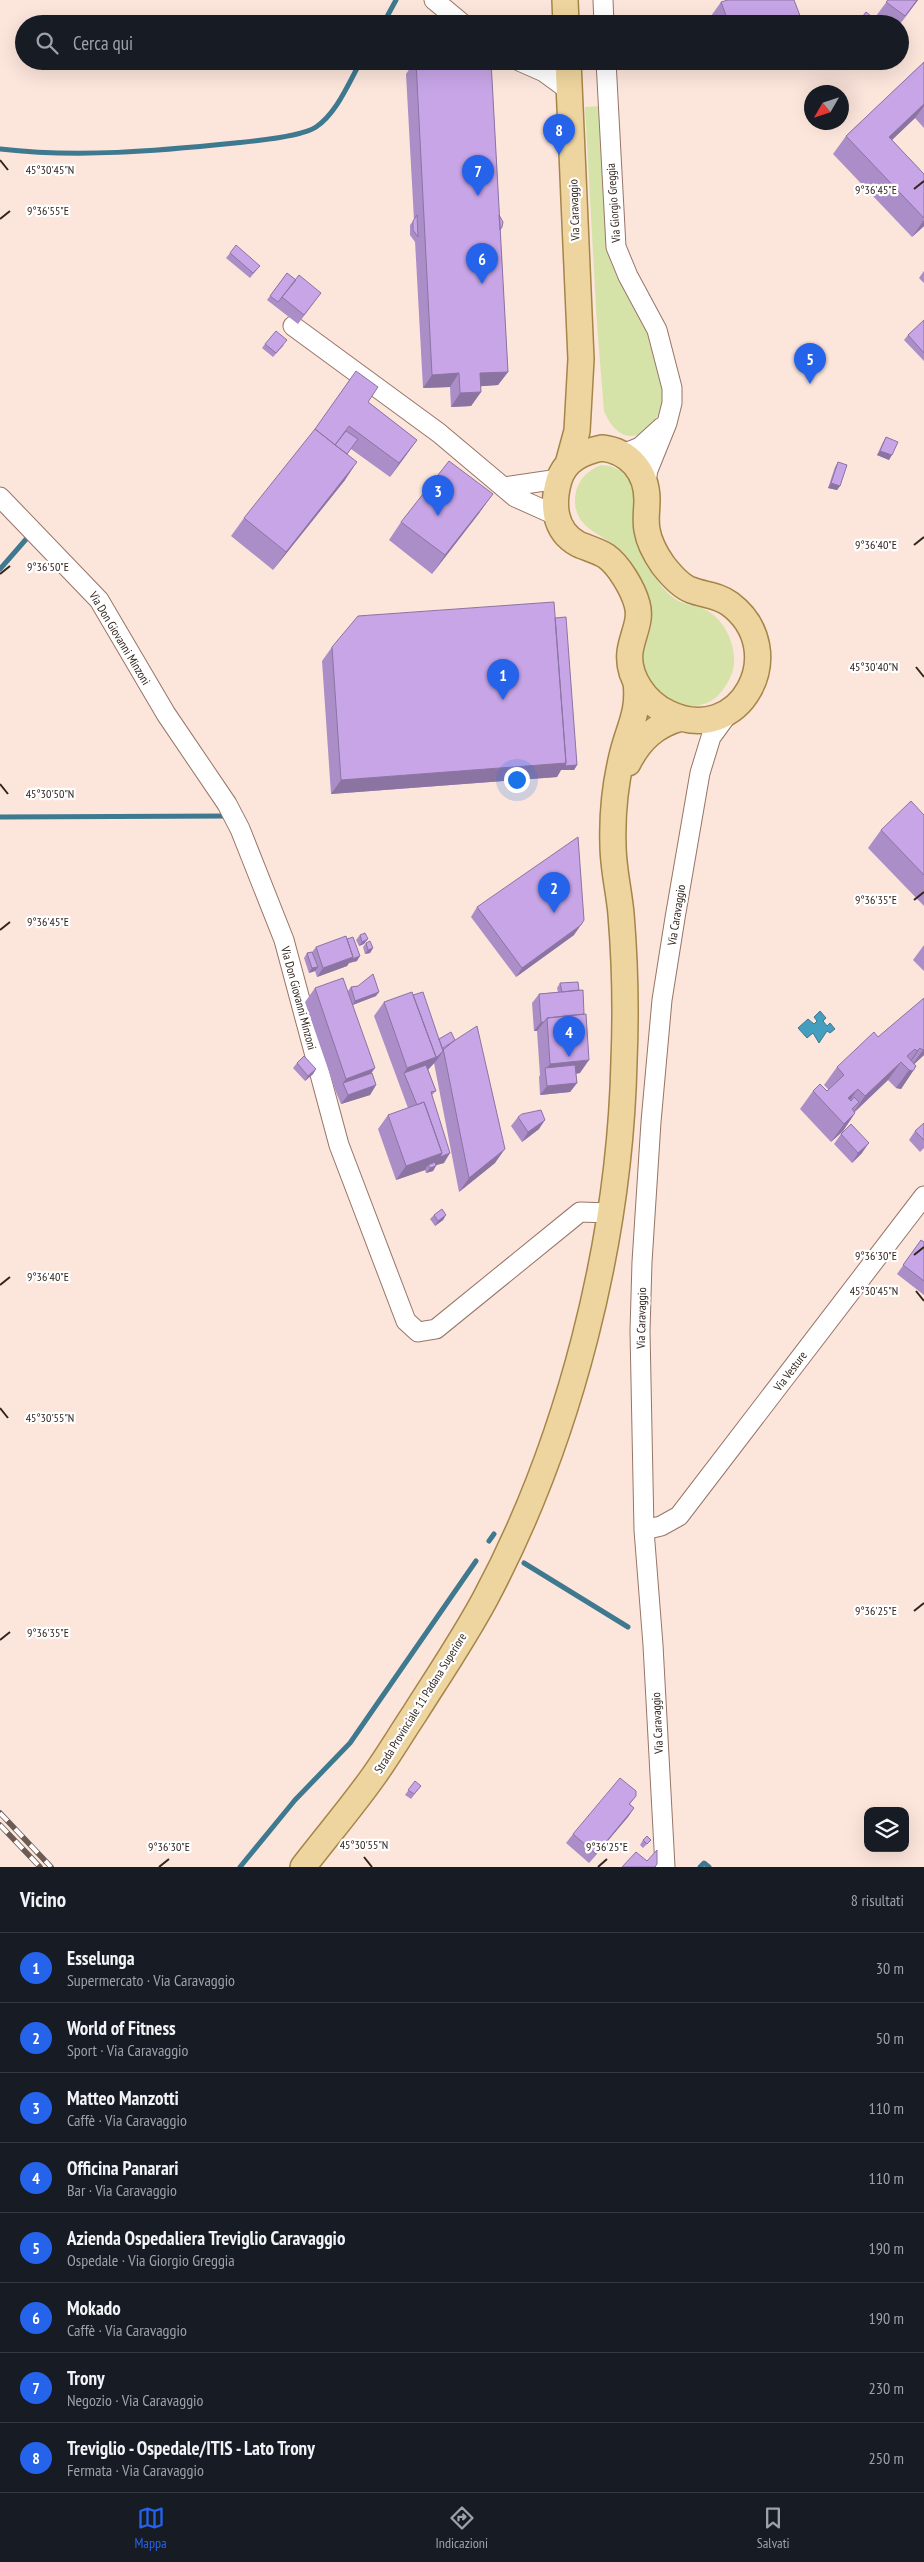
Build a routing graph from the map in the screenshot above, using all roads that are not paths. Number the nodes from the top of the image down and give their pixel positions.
1 (434, 0) edge
2 (565, 0) edge
3 (603, 0) edge
4 (452, 15) edge
5 (566, 15) edge
6 (604, 15) edge
7 (539, 70) edge
8 (549, 70) edge
9 (569, 70) edge
10 (606, 70) edge
11 (544, 72) junction
12 (570, 91) junction
13 (293, 326) dead end
14 (580, 359) junction
15 (667, 423) junction
16 (618, 452) junction
17 (564, 470) junction
18 (645, 486) junction
19 (504, 487) junction
20 (0, 497) edge
21 (560, 523) junction
22 (636, 682) junction
23 (730, 711) junction
24 (683, 718) junction
25 (700, 773) junction
26 (616, 789) junction
27 (924, 1196) edge
28 (610, 1213) junction
29 (518, 1528) joint
30 (644, 1530) junction
31 (303, 1867) edge
32 (665, 1867) edge

1 - 4 street
2 - 5 main road
3 - 6 street
7 - 11 street
8 - 11 street
9 - 12 main road, Via Caravaggio
10 - 15 street, Via Giorgio Greggia
11 - 12 street
12 - 14 main road, Via Caravaggio
13 - 19 street, Via Caravaggio
14 - 16 main road, Via Caravaggio
14 - 17 main road, Via Caravaggio
15 - 16 street
15 - 18 street, Via Giorgio Greggia
16 - 17 main road
16 - 18 main road, Via Caravaggio
17 - 19 street
17 - 21 main road, Via Caravaggio
18 - 23 main road, Via Caravaggio
19 - 21 street, Via Caravaggio
20 - 28 street, Via Don Giovanni Minzoni
21 - 22 main road, Via Caravaggio
22 - 24 main road, Via Caravaggio
22 - 26 main road, Via Caravaggio
23 - 24 main road, Via Caravaggio
23 - 25 street, Via Caravaggio
24 - 25 street, Via Caravaggio
24 - 26 main road, Via Caravaggio
25 - 30 street, Via Caravaggio
26 - 28 main road, Via Caravaggio
27 - 30 street, Via Vesture
28 - 29 main road, Via Caravaggio
29 - 31 main road, Strada Provinciale 11 Padana Superiore
30 - 32 street, Via Caravaggio

